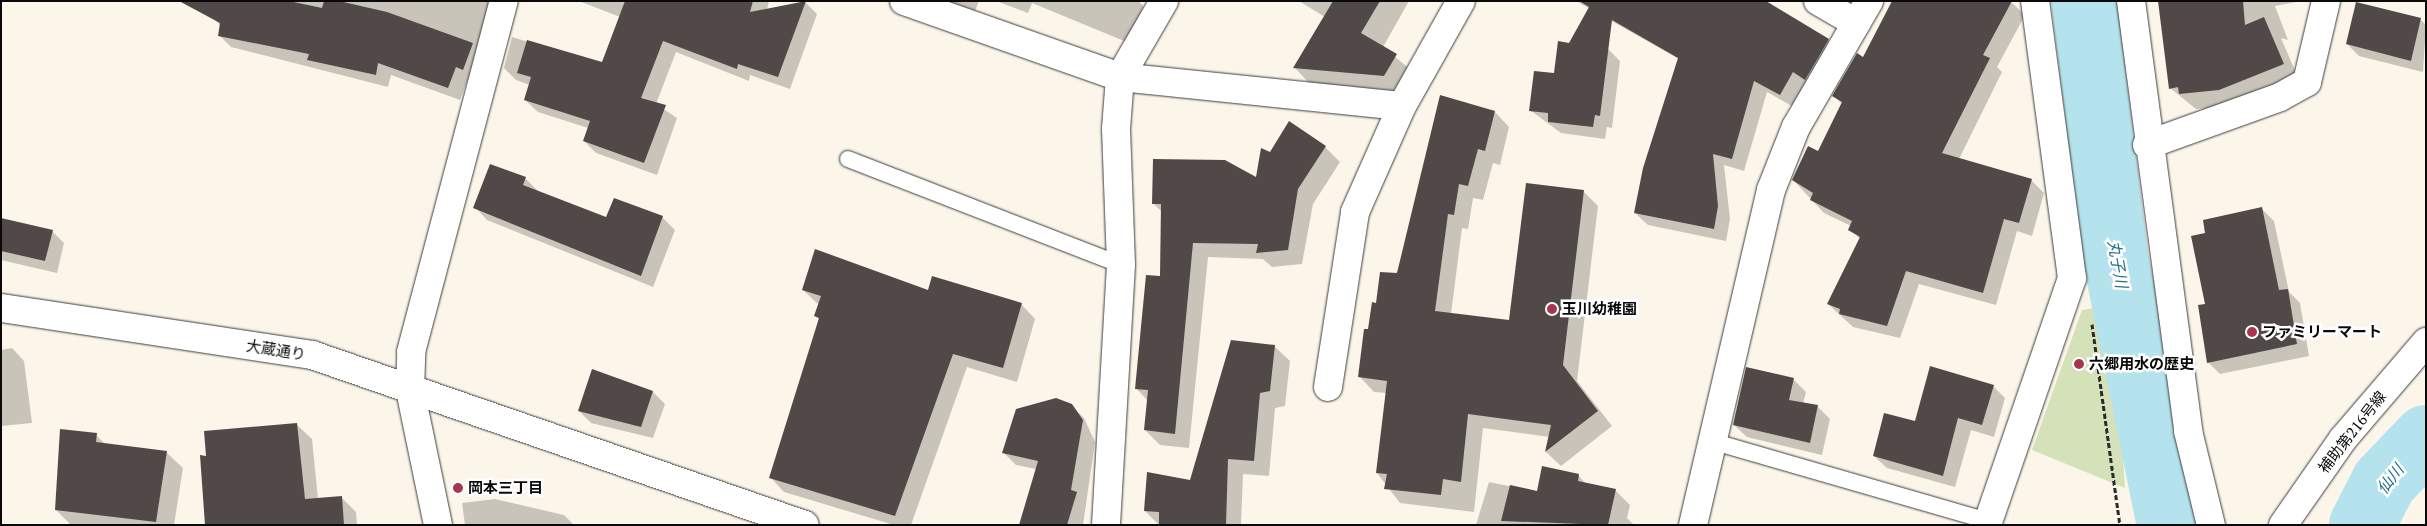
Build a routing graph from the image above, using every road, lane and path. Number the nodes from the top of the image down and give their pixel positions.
1 (504, 1) edge
2 (904, 1) edge
3 (1164, 1) edge
4 (1461, 1) edge
5 (1818, 1) edge
6 (2035, 1) edge
7 (2131, 1) edge
8 (2326, 1) edge
9 (1862, 12) edge
10 (1120, 77) junction
11 (1402, 106) junction
12 (2147, 145) junction
13 (848, 160) dead end
14 (1121, 265) junction
15 (1, 308) edge
16 (2426, 342) edge
17 (1328, 387) dead end
18 (410, 390) junction
19 (1712, 441) junction
20 (1987, 523) edge
21 (438, 525) edge
22 (805, 525) edge
23 (1106, 525) edge
24 (1693, 525) edge
25 (2211, 525) edge
26 (2283, 525) edge

1 - 18 street
2 - 10 street
3 - 10 street
4 - 11 street
5 - 9 street
6 - 20 street
7 - 12 street
8 - 12 street
9 - 19 street
10 - 11 street
10 - 14 street
11 - 17 street
12 - 25 street
13 - 14 lane
14 - 23 street
15 - 18 street, 大蔵通り
16 - 26 street, 補助第216号線
18 - 21 street
18 - 22 street, 大蔵通り
19 - 20 lane
19 - 24 street

